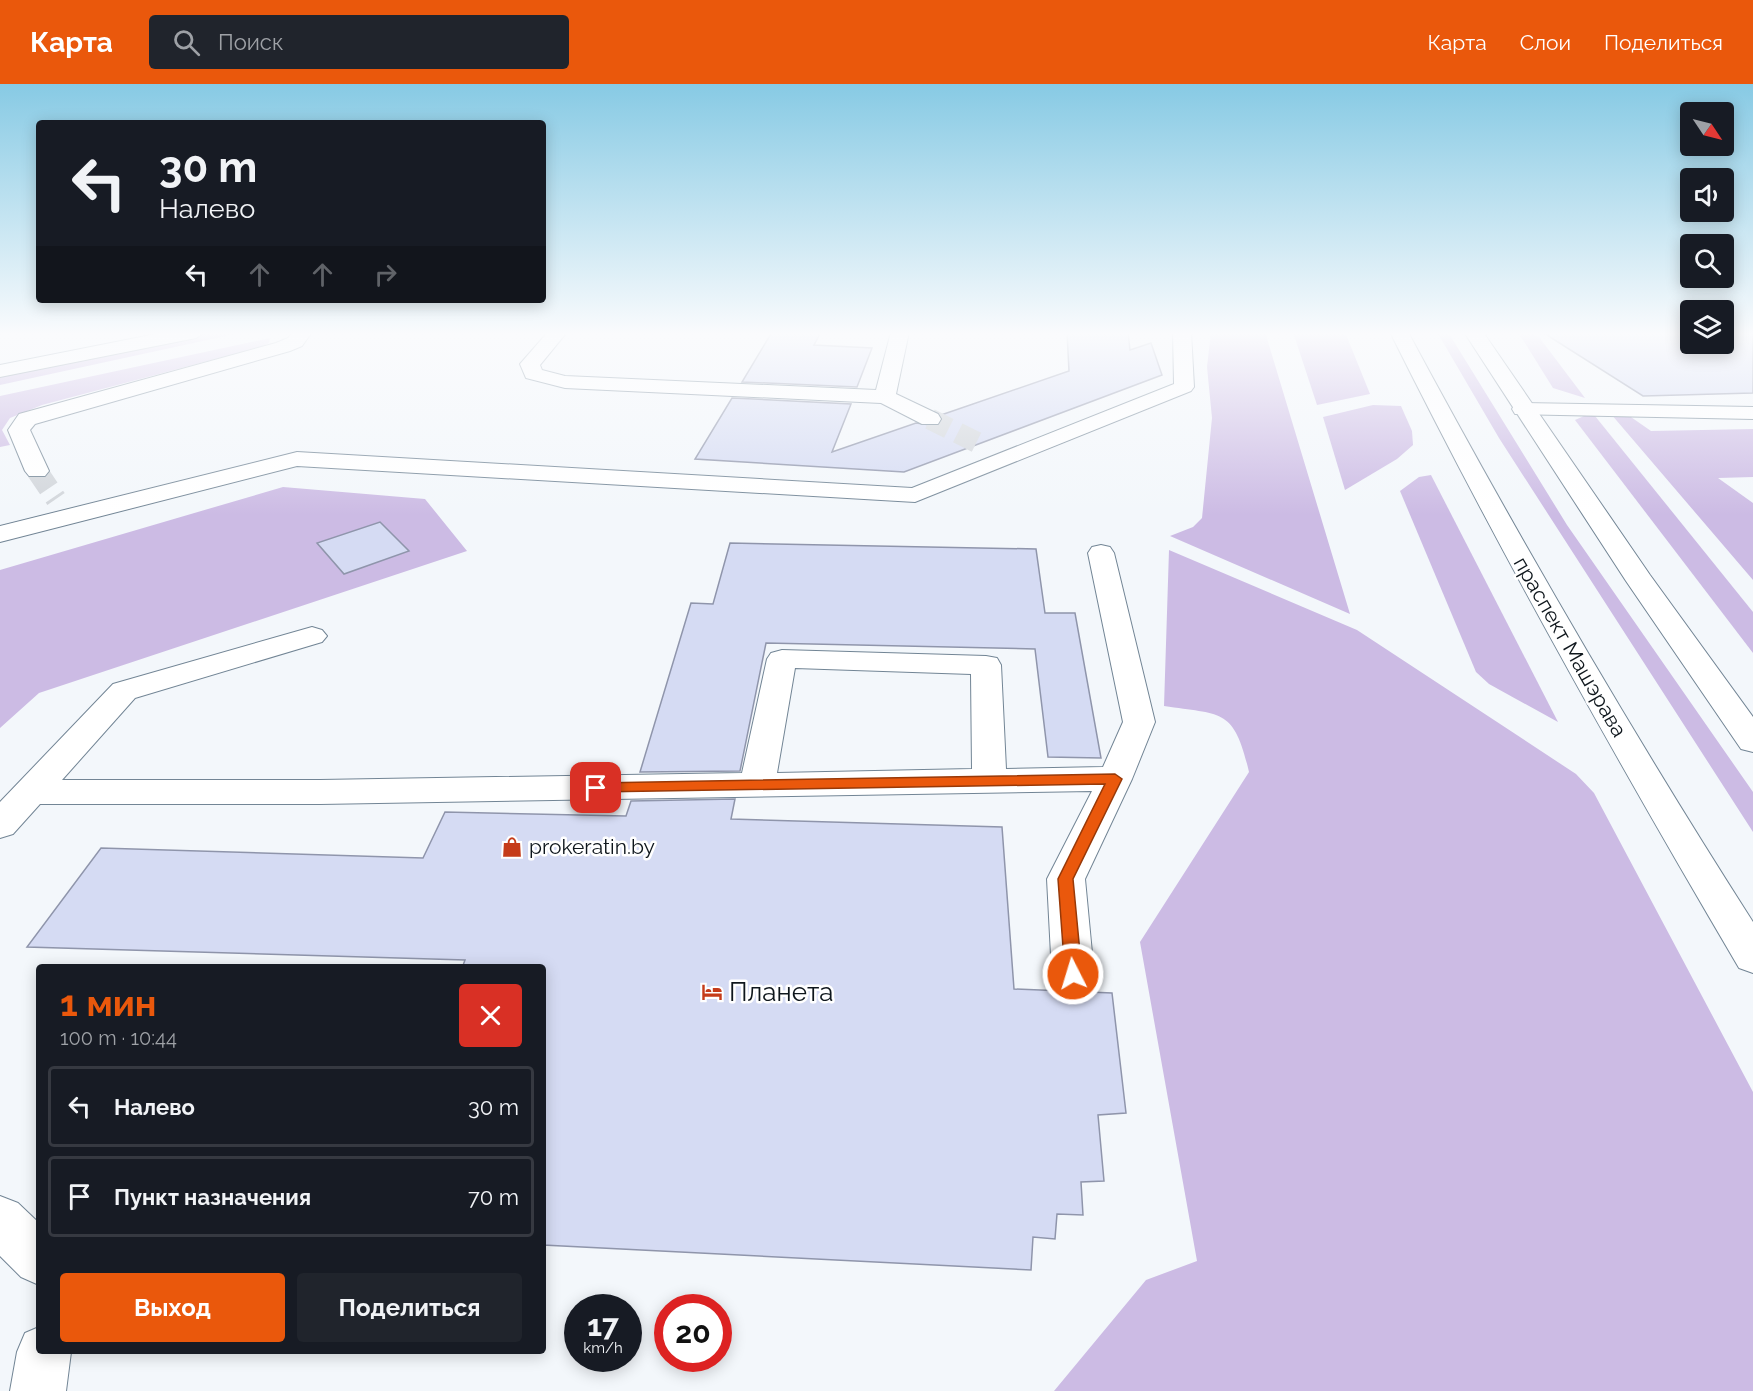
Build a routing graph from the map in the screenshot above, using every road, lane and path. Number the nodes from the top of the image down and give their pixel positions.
1 (119, 393) edge
2 (800, 393) edge
3 (886, 393) edge
4 (1169, 393) edge
5 (1430, 393) edge
6 (1513, 393) edge
7 (885, 397) junction
8 (1523, 409) junction
9 (1753, 413) edge
10 (930, 419) tunnel mouth
11 (978, 443) tunnel mouth
12 (1007, 458) junction
13 (37, 471) tunnel mouth
14 (0, 534) edge
15 (1101, 553) dead end
16 (312, 636) dead end
17 (1753, 741) edge
18 (1115, 779) junction
19 (989, 781) junction
20 (757, 785) junction
21 (31, 792) junction
22 (0, 825) edge
23 (1753, 956) edge
24 (1073, 974) dead end
25 (0, 1221) edge
26 (36, 1256) edge
27 (44, 1354) edge
28 (38, 1391) edge

1 - 13 main road
2 - 7 main road
3 - 7 main road
4 - 12 main road
5 - 23 main road, праспект Машэрава
6 - 8 main road
7 - 10 main road
8 - 9 main road
8 - 17 main road
11 - 12 main road
12 - 14 main road
15 - 18 main road
16 - 21 main road
18 - 19 main road
18 - 24 main road
19 - 20 main road
19 - 20 main road
20 - 21 main road
21 - 22 main road
25 - 26 main road
27 - 28 main road

